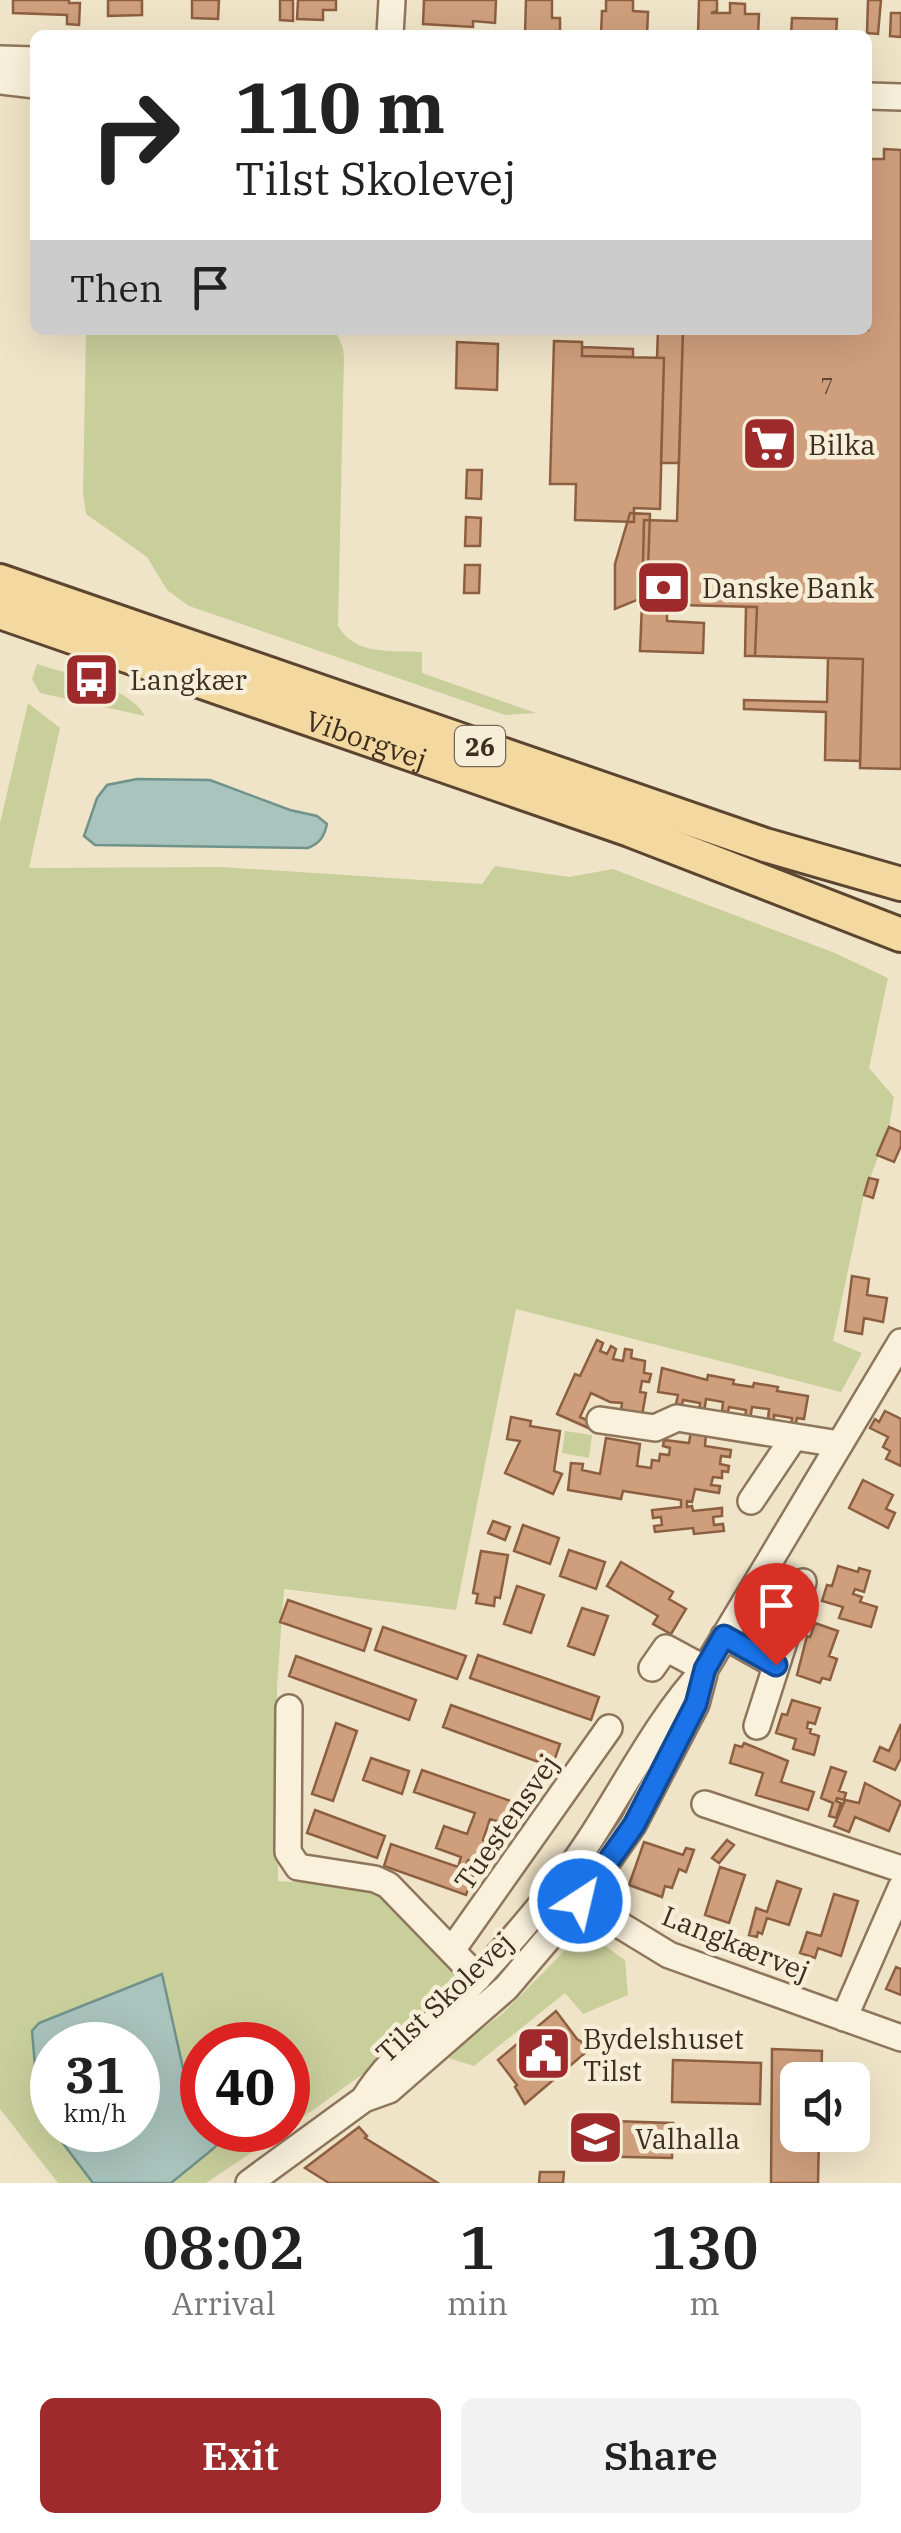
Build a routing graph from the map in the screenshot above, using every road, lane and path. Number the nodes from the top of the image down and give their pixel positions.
1 (392, 0) edge
2 (390, 30) edge
3 (0, 59) edge
4 (30, 60) edge
5 (0, 80) edge
6 (30, 84) edge
7 (872, 96) edge
8 (901, 97) edge
9 (0, 581) edge
10 (0, 612) edge
11 (901, 884) edge
12 (901, 935) edge
13 (901, 1342) edge
14 (600, 1420) dead end
15 (794, 1437) junction
16 (839, 1444) junction
17 (751, 1501) dead end
18 (803, 1582) dead end
19 (724, 1636) junction
20 (776, 1665) junction
21 (652, 1668) dead end
22 (705, 1669) junction
23 (289, 1708) dead end
24 (756, 1726) dead end
25 (609, 1728) dead end
26 (706, 1804) dead end
27 (901, 1869) edge
28 (556, 1886) junction
29 (901, 1888) edge
30 (580, 1901) junction
31 (452, 1950) junction
32 (478, 1978) junction
33 (844, 2018) junction
34 (901, 2038) edge
35 (364, 2098) junction
36 (260, 2180) edge

1 - 2 street
3 - 4 street
5 - 6 street
7 - 8 street
9 - 11 main road, Viborgvej / 26
10 - 12 main road, Viborgvej / 26
13 - 16 street, Tilst Skolevej
14 - 15 street
15 - 16 street
15 - 17 street
16 - 19 street, Tilst Skolevej
18 - 20 street
19 - 20 street
19 - 22 street, Tilst Skolevej
20 - 24 street
21 - 22 street
22 - 28 street, Tilst Skolevej
22 - 30 street, Tilst Skolevej
23 - 31 street
25 - 31 street, Tuestensvej
26 - 27 street
28 - 30 street, Langkærvej
28 - 32 street, Tilst Skolevej
29 - 33 street
30 - 33 street, Langkærvej
30 - 35 street, Tilst Skolevej
31 - 32 street
32 - 35 street, Tilst Skolevej
33 - 34 street, Langkærvej
35 - 36 street, Tilst Skolevej

